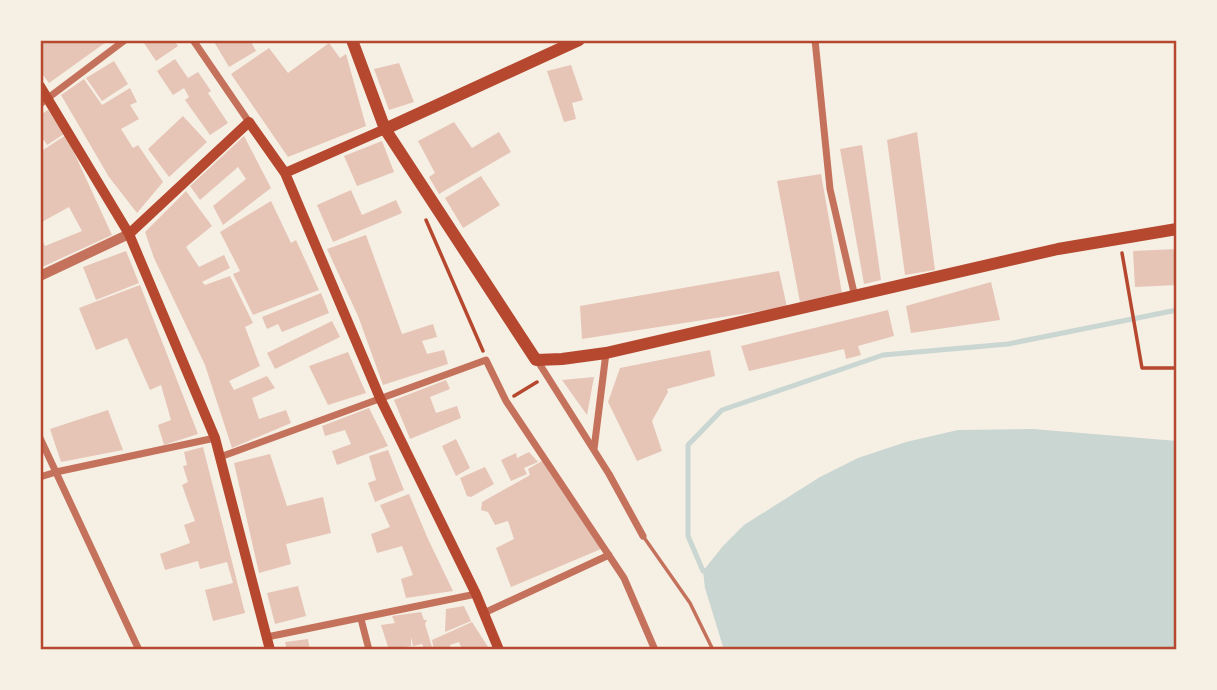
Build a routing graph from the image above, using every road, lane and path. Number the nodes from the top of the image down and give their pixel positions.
1 (125, 40) edge
2 (193, 40) edge
3 (352, 40) edge
4 (579, 40) edge
5 (815, 40) edge
6 (40, 86) edge
7 (45, 100) edge
8 (249, 122) junction
9 (385, 129) junction
10 (285, 173) junction
11 (424, 214) dead end
12 (1177, 229) edge
13 (129, 234) junction
14 (1119, 237) junction
15 (40, 276) edge
16 (855, 297) junction
17 (606, 353) junction
18 (486, 360) junction
19 (536, 360) junction
20 (1177, 368) edge
21 (534, 384) dead end
22 (380, 398) junction
23 (506, 401) junction
24 (40, 438) edge
25 (215, 438) junction
26 (594, 450) junction
27 (220, 457) junction
28 (56, 472) junction
29 (40, 477) edge
30 (643, 536) joint
31 (609, 555) junction
32 (476, 594) junction
33 (484, 613) junction
34 (361, 619) junction
35 (267, 637) junction
36 (139, 650) edge
37 (270, 650) edge
38 (369, 650) edge
39 (499, 650) edge
40 (655, 650) edge
41 (713, 650) edge

1 - 7 street
2 - 8 street
3 - 9 main road
4 - 9 main road
5 - 16 street
6 - 7 main road
7 - 13 main road
8 - 10 main road
8 - 13 main road
9 - 10 main road
9 - 19 main road
10 - 22 main road
11 - 18 path
12 - 14 main road
13 - 15 street
13 - 25 main road
14 - 16 main road
14 - 20 path
16 - 17 main road
17 - 19 main road
17 - 26 street
18 - 22 street
18 - 23 street
19 - 26 street
21 - 23 path
22 - 27 street
22 - 32 main road
23 - 31 street
24 - 28 street
25 - 27 main road
25 - 28 street
26 - 30 street
27 - 35 main road
28 - 29 street
28 - 36 street
30 - 41 lane
31 - 33 street
31 - 40 street
32 - 33 main road
32 - 34 street
33 - 39 main road
34 - 35 street
34 - 38 street
35 - 37 main road

